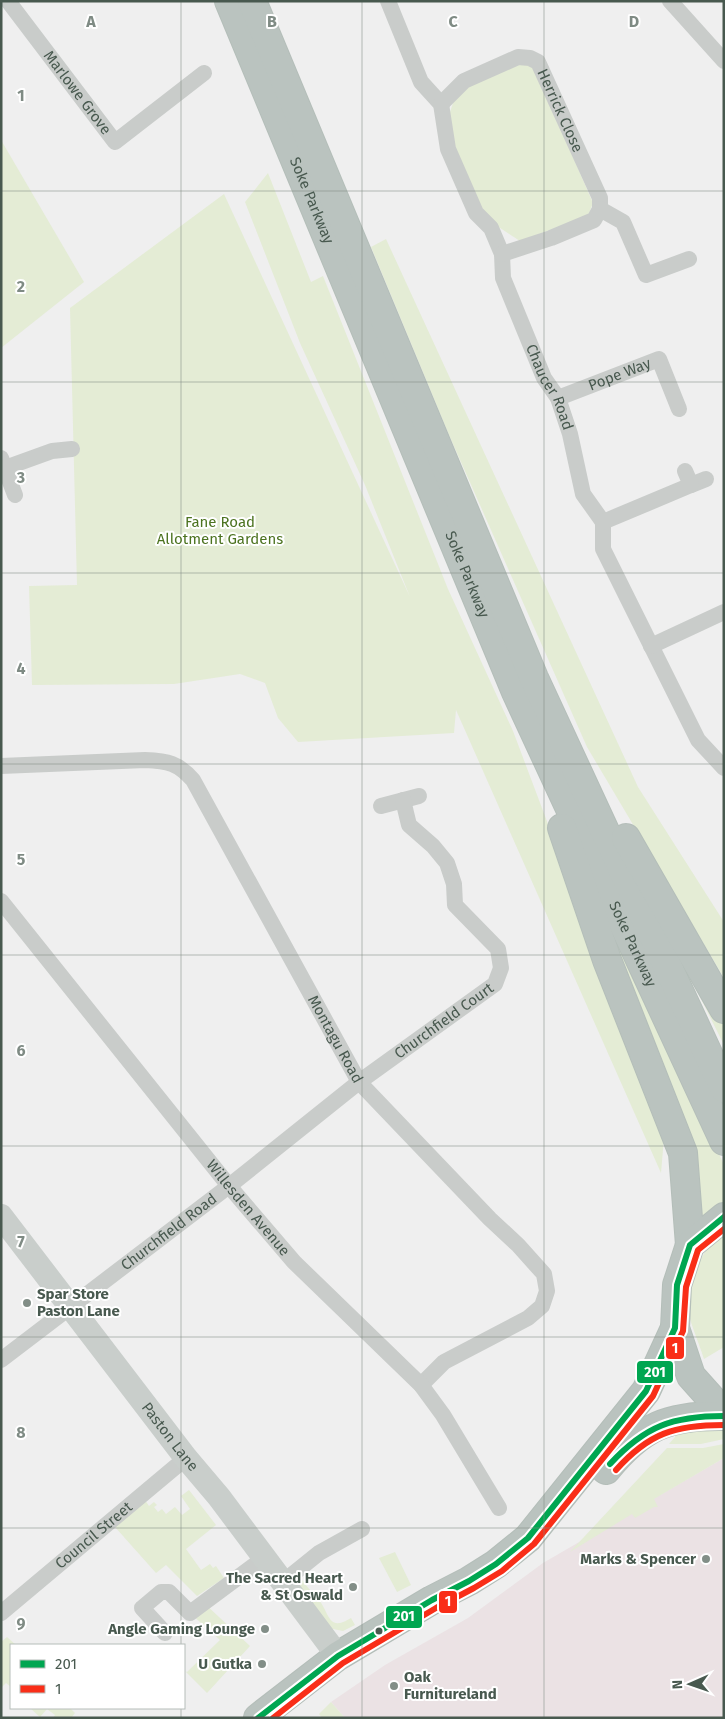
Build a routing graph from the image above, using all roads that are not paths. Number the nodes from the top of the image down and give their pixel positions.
1 (8, 1) edge
2 (229, 1) edge
3 (252, 1) edge
4 (388, 1) edge
5 (670, 1) edge
6 (724, 60) edge
7 (204, 73) dead end
8 (442, 104) junction
9 (600, 209) junction
10 (502, 254) junction
11 (689, 259) dead end
12 (558, 398) junction
13 (679, 409) dead end
14 (72, 449) dead end
15 (3, 463) edge
16 (694, 478) dead end
17 (15, 495) dead end
18 (602, 522) junction
19 (724, 612) edge
20 (651, 646) junction
21 (525, 685) junction
22 (1, 766) edge
23 (724, 768) edge
24 (381, 806) dead end
25 (1, 901) edge
26 (724, 1009) edge
27 (359, 1082) junction
28 (724, 1088) edge
29 (724, 1141) edge
30 (229, 1186) junction
31 (1, 1216) edge
32 (724, 1217) edge
33 (690, 1245) junction
34 (73, 1307) junction
35 (675, 1328) junction
36 (1, 1360) edge
37 (421, 1385) junction
38 (724, 1415) edge
39 (186, 1458) junction
40 (499, 1508) dead end
41 (362, 1530) dead end
42 (264, 1558) junction
43 (283, 1582) junction
44 (1, 1613) edge
45 (165, 1633) dead end
46 (338, 1656) junction
47 (258, 1718) edge
48 (286, 1718) edge

1 - 7 street, Marlowe Grove
2 - 21 highway, Soke Parkway
3 - 21 highway, Soke Parkway
4 - 8 street
5 - 6 street
8 - 9 street, Herrick Close
8 - 10 street, Chaucer Road
9 - 10 street
9 - 11 street
10 - 12 street, Chaucer Road
12 - 13 street, Pope Way
12 - 18 street, Chaucer Road
14 - 15 street
15 - 17 street
16 - 18 street
18 - 20 street, Chaucer Road
19 - 20 street
20 - 23 street, Chaucer Road
21 - 26 highway
21 - 28 highway, Soke Parkway
21 - 29 highway, Soke Parkway
21 - 33 highway
22 - 27 street, Montagu Road
24 - 27 street, Churchfield Court
25 - 30 street, Willesden Avenue
27 - 30 street, Churchfield Road
27 - 37 street, Montagu Road
30 - 34 street, Churchfield Road
30 - 37 street, Willesden Avenue
31 - 34 street, Paston Lane
32 - 33 highway
33 - 35 highway
34 - 36 street, Churchfield Road
34 - 39 street, Paston Lane
35 - 38 highway
35 - 46 highway
37 - 40 street, Willesden Avenue
38 - 48 highway
39 - 42 street, Paston Lane
39 - 44 street, Council Street
41 - 43 street
42 - 43 street, Paston Lane
42 - 45 street
43 - 46 street, Paston Lane
46 - 47 highway

